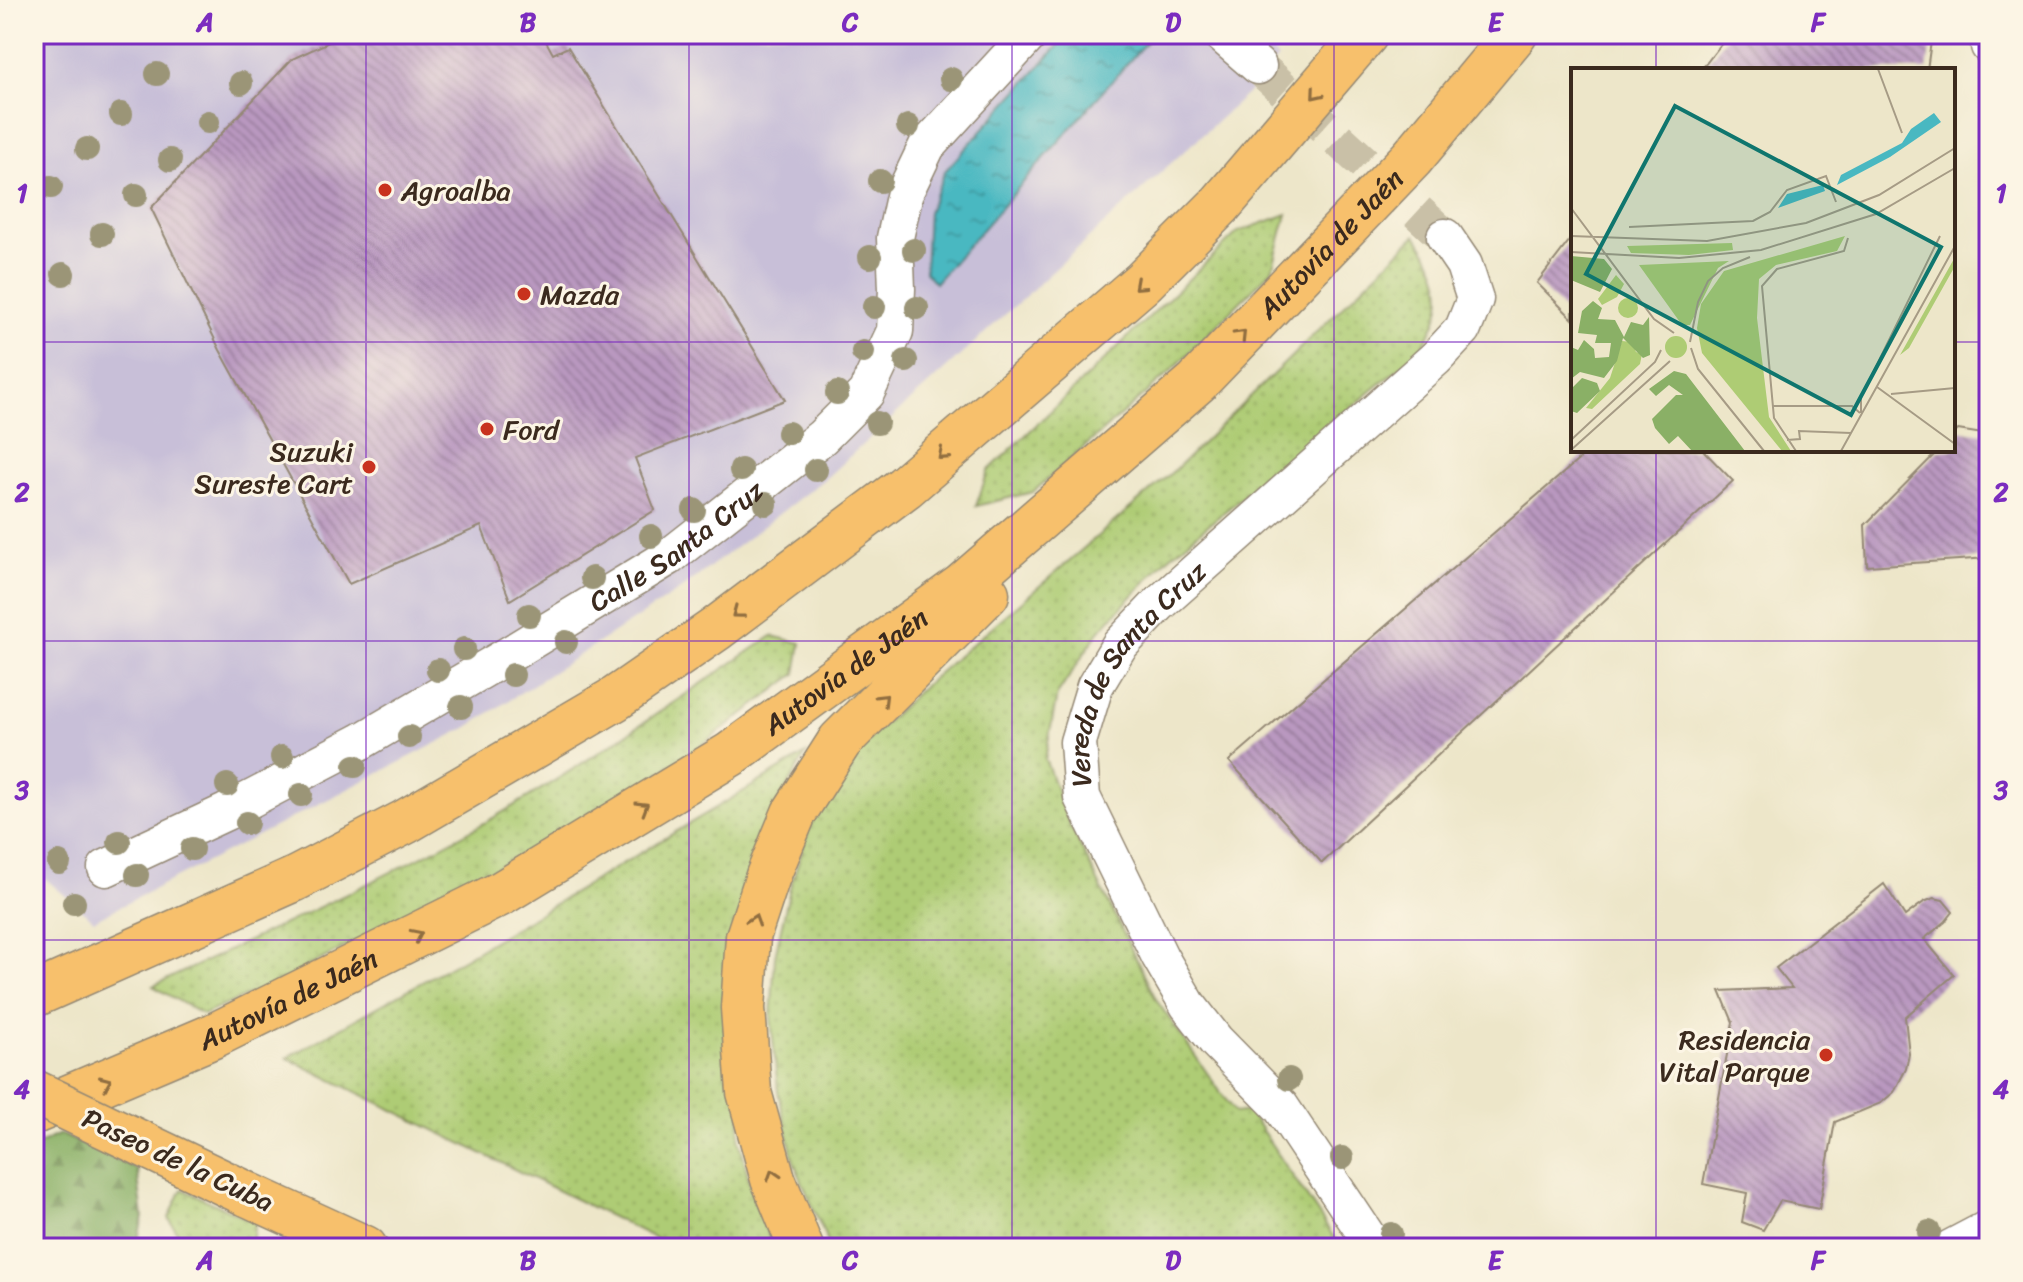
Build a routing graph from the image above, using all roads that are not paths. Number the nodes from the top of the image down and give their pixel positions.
1 (1030, 34) edge
2 (1221, 34) edge
3 (1366, 34) edge
4 (1515, 34) edge
5 (1988, 34) edge
6 (1989, 46) edge
7 (1258, 66) tunnel mouth
8 (1445, 237) tunnel mouth
9 (1197, 382) junction
10 (106, 868) dead end
11 (34, 995) edge
12 (34, 1092) edge
13 (34, 1112) edge
14 (1989, 1228) edge
15 (365, 1248) edge
16 (801, 1248) edge
17 (1375, 1248) edge
18 (1951, 1248) edge

1 - 10 street, Calle Santa Cruz
2 - 7 street
3 -> 11 main road
9 -> 4 main road, Autovía de Jaén
5 - 6 street
8 - 17 street, Vereda de Santa Cruz
13 -> 9 main road, Autovía de Jaén
16 -> 9 main road
12 - 15 main road, Paseo de la Cuba, bridge
14 - 18 street

